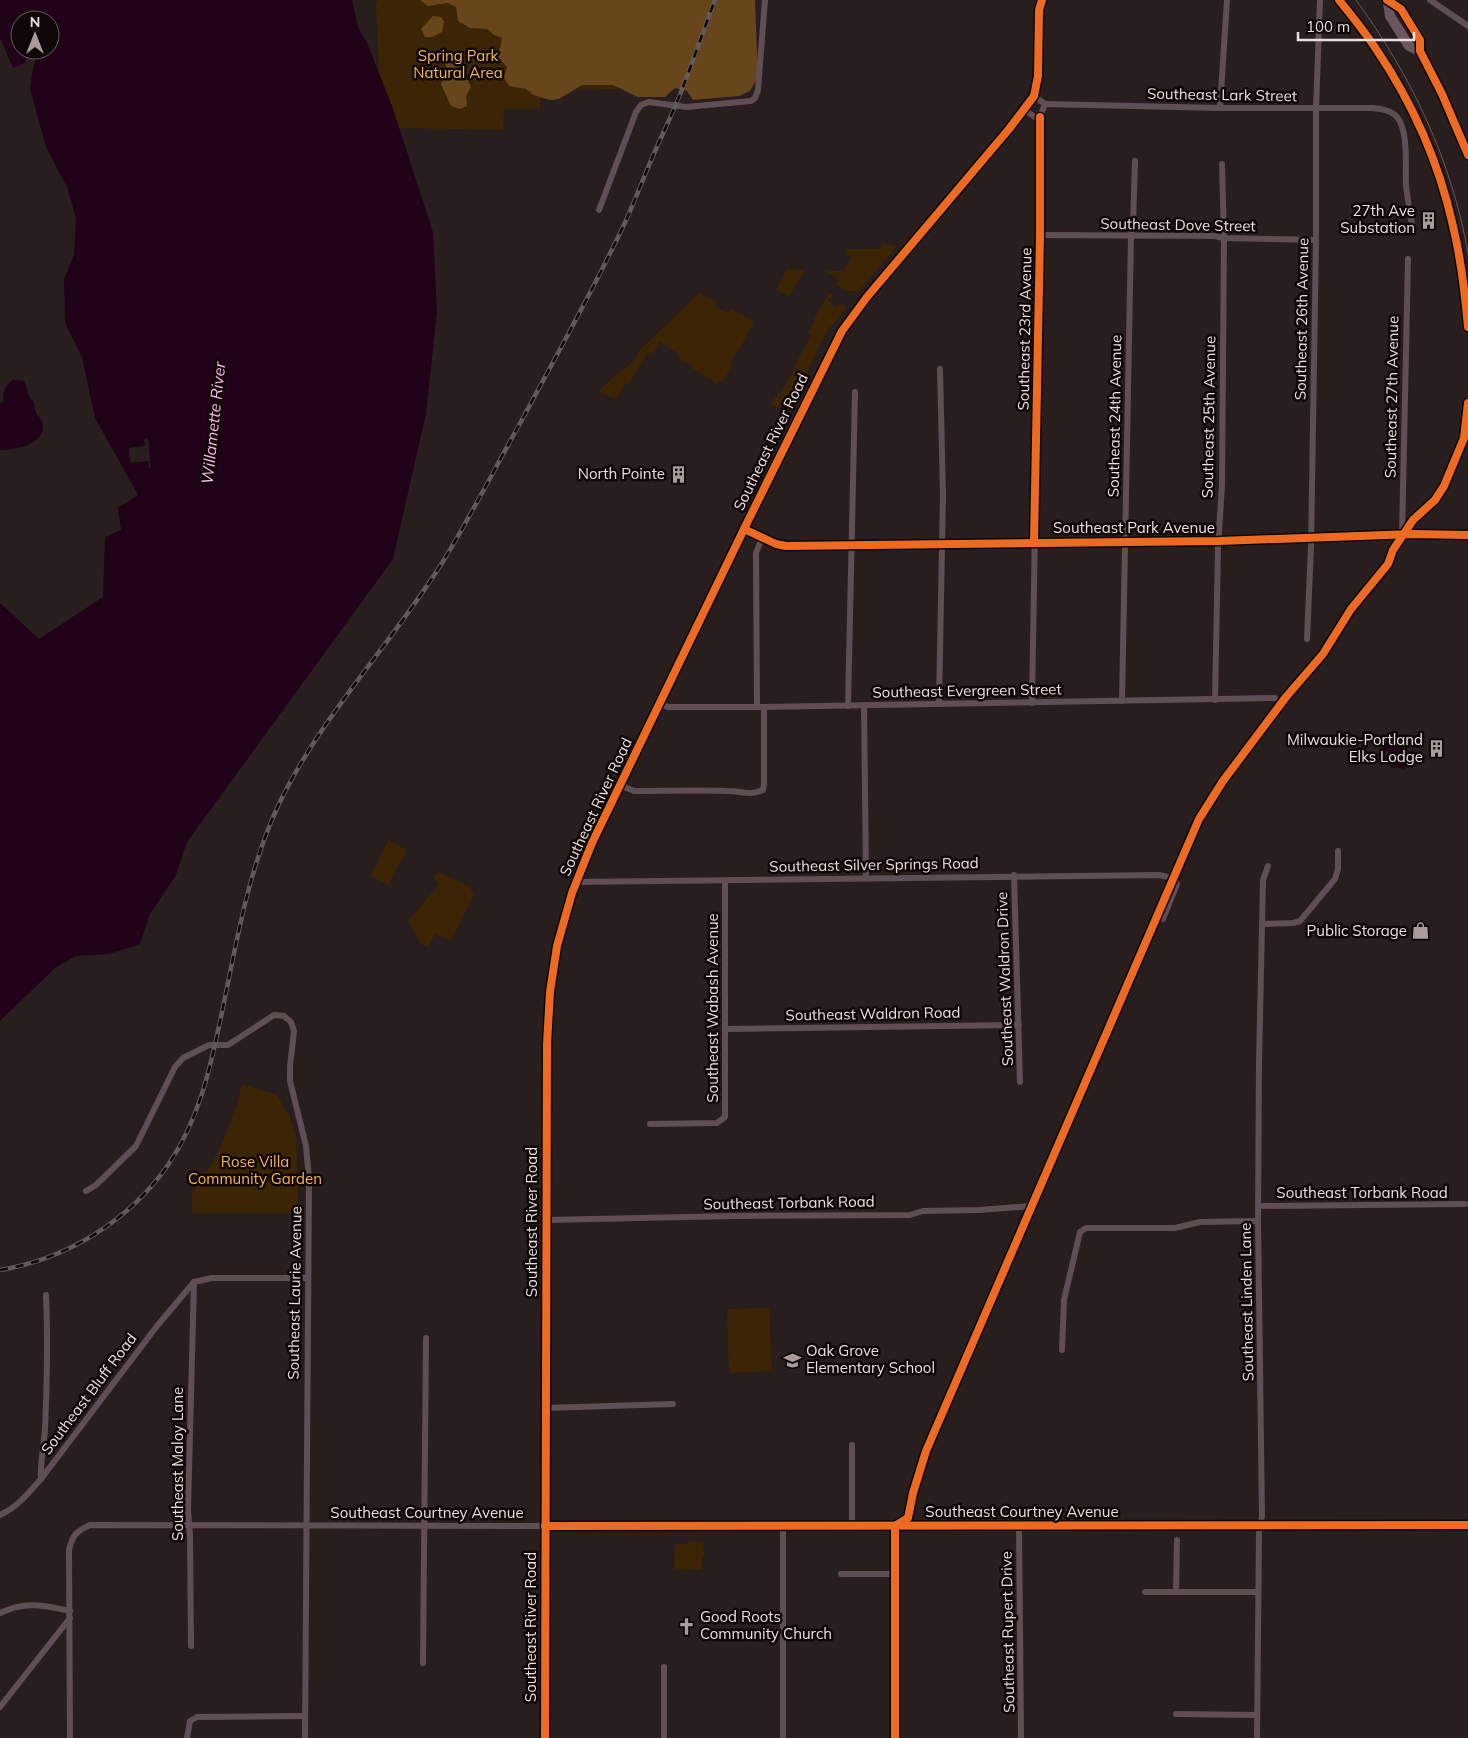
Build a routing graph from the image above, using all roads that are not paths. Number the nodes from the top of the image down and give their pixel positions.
1 (765, 0) edge
2 (1037, 0) edge
3 (1042, 0) edge
4 (1227, 0) edge
5 (1320, 0) edge
6 (1430, 0) edge
7 (1389, 1) edge
8 (1039, 10) junction
9 (1468, 26) edge
10 (1034, 96) junction
11 (1045, 104) junction
12 (1220, 108) junction
13 (1316, 109) junction
14 (1024, 110) junction
15 (1040, 117) junction
16 (1468, 155) edge
17 (1135, 161) dead end
18 (1222, 164) dead end
19 (599, 210) dead end
20 (1413, 229) dead end
21 (1040, 235) junction
22 (1131, 236) junction
23 (1224, 238) junction
24 (1316, 240) junction
25 (1408, 259) dead end
26 (940, 369) dead end
27 (855, 392) dead end
28 (744, 529) junction
29 (1402, 535) junction
30 (1468, 535) edge
31 (762, 538) junction
32 (1311, 538) junction
33 (1125, 541) junction
34 (1219, 541) junction
35 (1034, 542) junction
36 (942, 543) junction
37 (851, 545) junction
38 (1307, 639) dead end
39 (1275, 698) dead end
40 (1215, 700) junction
41 (1122, 701) junction
42 (660, 703) junction
43 (1032, 703) junction
44 (939, 704) junction
45 (848, 706) junction
46 (864, 706) junction
47 (760, 707) junction
48 (620, 785) junction
49 (1338, 851) dead end
50 (1268, 866) dead end
51 (1014, 875) junction
52 (866, 878) junction
53 (726, 881) junction
54 (576, 882) junction
55 (1162, 919) dead end
56 (1263, 924) junction
57 (1019, 1024) junction
58 (726, 1029) junction
59 (1020, 1082) dead end
60 (650, 1124) dead end
61 (86, 1191) dead end
62 (1465, 1204) dead end
63 (1031, 1206) dead end
64 (1258, 1206) junction
65 (546, 1220) junction
66 (1258, 1221) junction
67 (307, 1278) junction
68 (194, 1282) junction
69 (46, 1295) dead end
70 (426, 1338) dead end
71 (1062, 1350) dead end
72 (673, 1404) dead end
73 (545, 1408) junction
74 (852, 1445) dead end
75 (41, 1479) junction
76 (0, 1515) edge
77 (1019, 1525) junction
78 (1260, 1525) junction
79 (1468, 1525) edge
80 (189, 1526) junction
81 (545, 1526) junction
82 (783, 1526) junction
83 (852, 1526) junction
84 (306, 1527) junction
85 (424, 1527) junction
86 (895, 1530) junction
87 (1176, 1540) dead end
88 (841, 1574) dead end
89 (895, 1574) junction
90 (1145, 1592) dead end
91 (1176, 1592) junction
92 (1258, 1592) junction
93 (0, 1613) edge
94 (70, 1614) junction
95 (191, 1646) dead end
96 (422, 1663) dead end
97 (664, 1667) dead end
98 (0, 1707) edge
99 (1176, 1714) dead end
100 (1257, 1715) junction
101 (305, 1716) junction
102 (70, 1738) edge
103 (187, 1738) edge
104 (305, 1738) edge
105 (545, 1738) edge
106 (664, 1738) edge
107 (782, 1738) edge
108 (895, 1738) edge
109 (1021, 1738) edge
110 (1257, 1738) edge

1 - 19 street
2 - 8 street
3 - 8 street, Southeast River Road
4 - 12 street
5 - 13 street, Southeast 26th Avenue
6 - 9 street
7 - 16 main road
8 - 10 street, Southeast River Road
10 - 11 street
10 - 14 street, Southeast River Road
11 - 12 street, Southeast Lark Street
11 - 15 street
12 - 13 street, Southeast Lark Street
13 - 20 street, Southeast Lark Street
13 - 24 street, Southeast 26th Avenue
14 - 15 street
14 - 28 street, Southeast River Road
15 - 21 street, Southeast 23rd Avenue
17 - 22 street, Southeast 24th Avenue
18 - 23 street, Southeast 25th Avenue
21 - 22 street, Southeast Dove Street
21 - 35 street, Southeast 23rd Avenue
22 - 23 street, Southeast Dove Street
22 - 33 street, Southeast 24th Avenue
23 - 24 street, Southeast Dove Street
23 - 34 street, Southeast 25th Avenue
24 - 32 street, Southeast 26th Avenue
25 - 29 street, Southeast 27th Avenue
26 - 36 street
27 - 37 street
28 - 31 street, Southeast Park Avenue
28 - 42 street, Southeast River Road
29 - 30 street, Southeast Park Avenue
29 - 32 street, Southeast Park Avenue
31 - 37 street, Southeast Park Avenue
31 - 47 street
32 - 34 street, Southeast Park Avenue
32 - 38 street, Southeast 26th Avenue
33 - 34 street, Southeast Park Avenue
33 - 35 street, Southeast Park Avenue
33 - 41 street, Southeast 24th Avenue
34 - 40 street, Southeast 25th Avenue
35 - 36 street, Southeast Park Avenue
35 - 43 street, Southeast 23rd Avenue
36 - 37 street, Southeast Park Avenue
36 - 44 street
37 - 45 street
39 - 40 street, Southeast Evergreen Street
40 - 41 street, Southeast Evergreen Street
41 - 43 street, Southeast Evergreen Street
42 - 47 street, Southeast Evergreen Street
42 - 48 street, Southeast River Road
43 - 44 street, Southeast Evergreen Street
44 - 46 street, Southeast Evergreen Street
45 - 46 street, Southeast Evergreen Street
45 - 47 street, Southeast Evergreen Street
46 - 52 street
47 - 48 street
48 - 54 street, Southeast River Road
49 - 56 street
50 - 56 street, Southeast Linden Lane
51 - 52 street, Southeast Silver Springs Road
51 - 55 street, Southeast Silver Springs Road
51 - 57 street, Southeast Waldron Drive
52 - 53 street, Southeast Silver Springs Road
53 - 54 street, Southeast Silver Springs Road
53 - 58 street, Southeast Wabash Avenue
54 - 65 street, Southeast River Road
56 - 64 street, Southeast Linden Lane
57 - 58 street, Southeast Waldron Road
57 - 59 street, Southeast Waldron Drive
58 - 60 street, Southeast Wabash Avenue
61 - 67 street, Southeast Laurie Avenue
62 - 64 street, Southeast Torbank Road
63 - 65 street, Southeast Torbank Road
64 - 66 street, Southeast Linden Lane
65 - 73 street, Southeast River Road
66 - 71 street
66 - 78 street, Southeast Linden Lane
67 - 68 street
67 - 84 street, Southeast Laurie Avenue
68 - 75 street, Southeast Bluff Road
68 - 80 street, Southeast Maloy Lane
69 - 75 street
70 - 85 street
72 - 73 street
73 - 81 street, Southeast River Road
74 - 83 street
75 - 76 street, Southeast Bluff Road
77 - 78 street, Southeast Courtney Avenue
77 - 86 street, Southeast Courtney Avenue
77 - 109 street, Southeast Rupert Drive
78 - 79 street, Southeast Courtney Avenue
78 - 92 street, Southeast Linden Lane
80 - 84 street, Southeast Courtney Avenue
80 - 94 street, Southeast Courtney Avenue
80 - 95 street, Southeast Maloy Lane
81 - 82 street, Southeast Courtney Avenue
81 - 85 street, Southeast Courtney Avenue
81 - 105 street, Southeast River Road
82 - 83 street, Southeast Courtney Avenue
82 - 107 street
83 - 86 street, Southeast Courtney Avenue
84 - 85 street, Southeast Courtney Avenue
84 - 101 street, Southeast Laurie Avenue
85 - 96 street
86 - 89 street
87 - 91 street
88 - 89 street
89 - 108 street
90 - 91 street
91 - 92 street
92 - 100 street, Southeast Linden Lane
93 - 94 street
94 - 98 street
94 - 102 street
97 - 106 street
99 - 100 street
100 - 110 street, Southeast Linden Lane
101 - 103 street
101 - 104 street, Southeast Laurie Avenue

